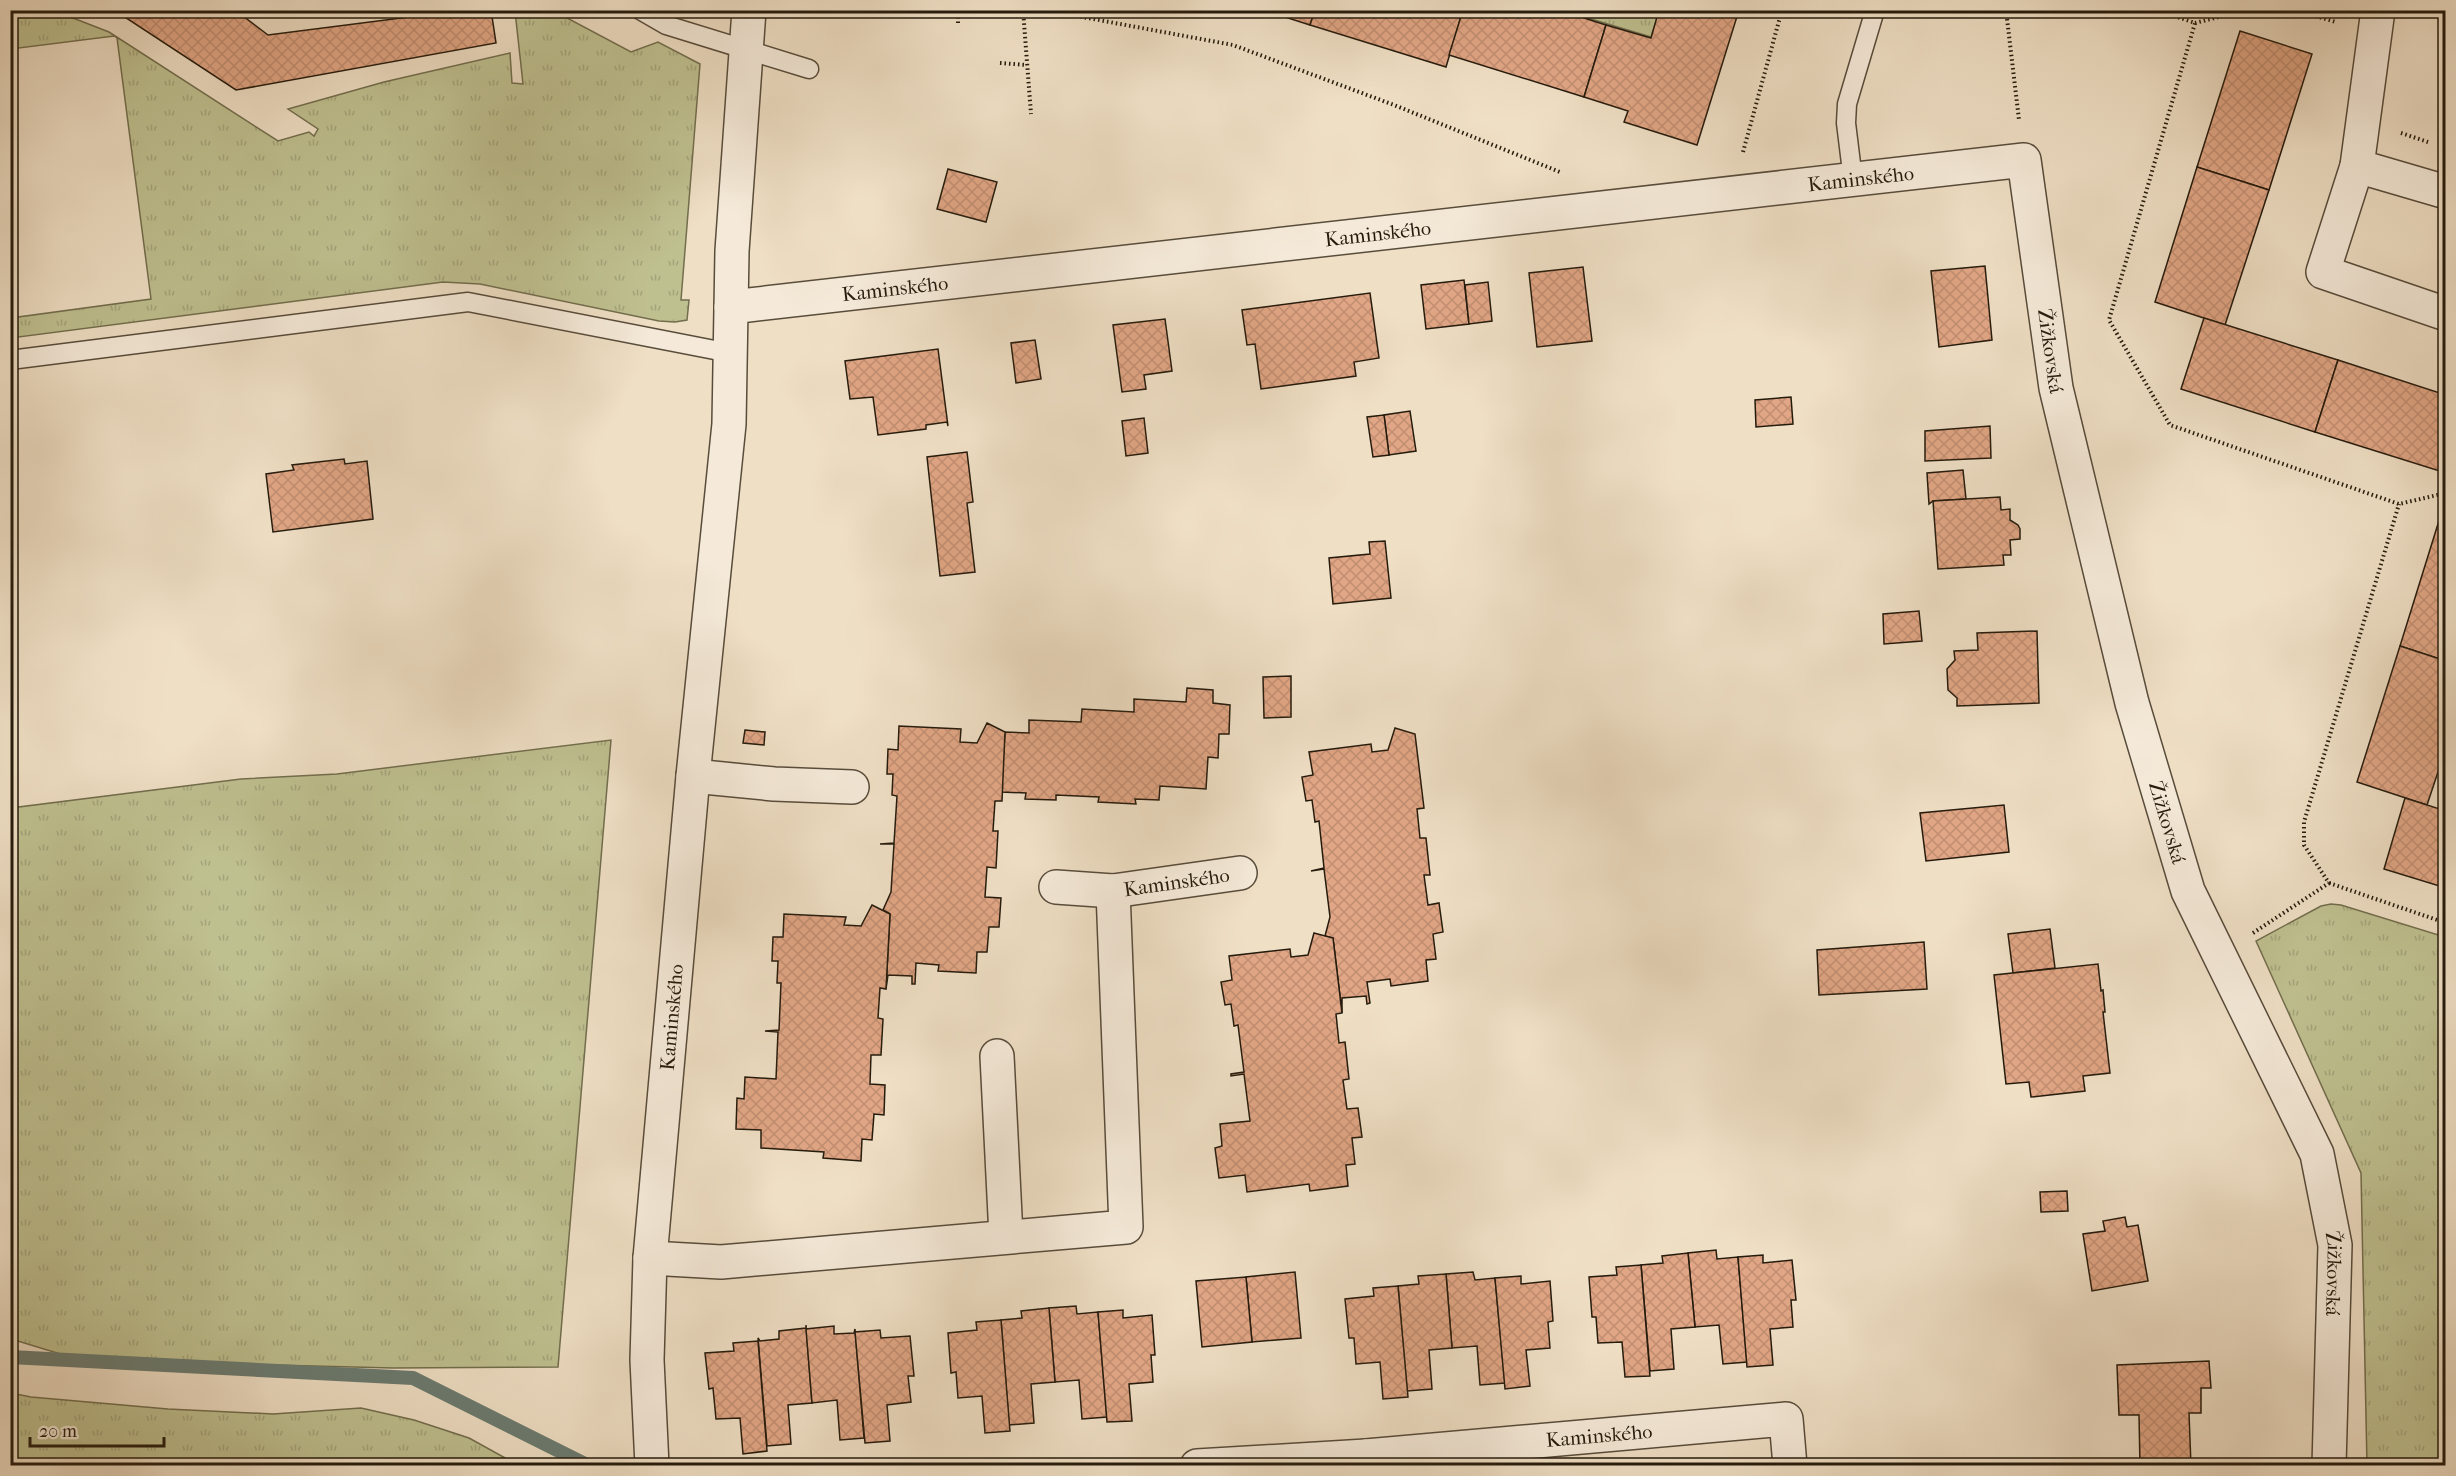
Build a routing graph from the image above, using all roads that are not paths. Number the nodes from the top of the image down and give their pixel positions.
1 (640, 10) edge
2 (749, 10) edge
3 (1875, 10) edge
4 (2378, 10) edge
5 (746, 50) junction
6 (809, 69) dead end
7 (2024, 160) joint
8 (2357, 166) junction
9 (1853, 180) junction
10 (2445, 192) edge
11 (731, 307) junction
12 (2445, 314) edge
13 (730, 353) junction
14 (10, 360) edge
15 (693, 776) junction
16 (852, 787) dead end
17 (1240, 873) dead end
18 (1056, 887) dead end
19 (1113, 891) junction
20 (997, 1056) dead end
21 (1006, 1236) junction
22 (650, 1258) junction
23 (1366, 1461) edge
24 (652, 1466) edge
25 (1197, 1466) edge
26 (1790, 1466) edge
27 (2329, 1466) edge

1 - 5 lane
2 - 5 street, Kaminského
3 - 9 lane
4 - 8 street
5 - 6 lane
5 - 11 street, Kaminského
7 - 9 street, Kaminského
7 - 27 street, Žižkovská
8 - 10 street
8 - 12 street
9 - 11 street, Kaminského
11 - 13 street, Kaminského
13 - 14 lane
13 - 15 street, Kaminského
15 - 16 street
15 - 22 street, Kaminského
17 - 19 street, Kaminského
18 - 19 street, Kaminského
19 - 21 street, Kaminského
20 - 21 street
21 - 22 street, Kaminského
22 - 24 street, Kaminského
23 - 25 street, Kaminského
23 - 26 street, Kaminského

